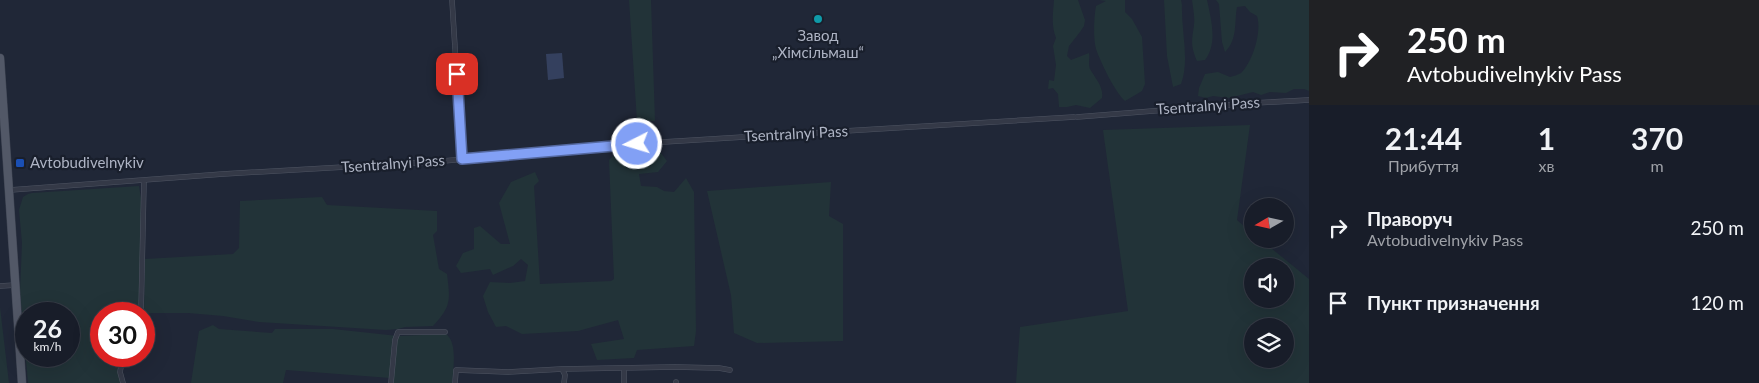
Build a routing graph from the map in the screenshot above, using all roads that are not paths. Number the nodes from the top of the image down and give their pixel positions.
1 (452, 0) edge
2 (0, 58) edge
3 (1309, 100) edge
4 (462, 159) junction
5 (144, 180) junction
6 (10, 190) junction
7 (16, 285) junction
8 (0, 286) edge
9 (141, 302) edge
10 (445, 332) dead end
11 (121, 367) edge
12 (624, 368) junction
13 (562, 369) junction
14 (730, 370) dead end
15 (22, 383) edge
16 (122, 383) edge
17 (391, 383) edge
18 (455, 383) edge
19 (564, 383) edge
20 (624, 383) edge

1 - 4 street
2 - 6 main road
3 - 4 street, Tsentralnyi Pass
4 - 5 street, Tsentralnyi Pass
5 - 6 street, Tsentralnyi Pass
5 - 9 street
6 - 7 main road
7 - 8 street
7 - 15 main road
10 - 17 street
11 - 16 street
12 - 13 street
12 - 14 street
12 - 20 street
13 - 18 street
13 - 19 street

